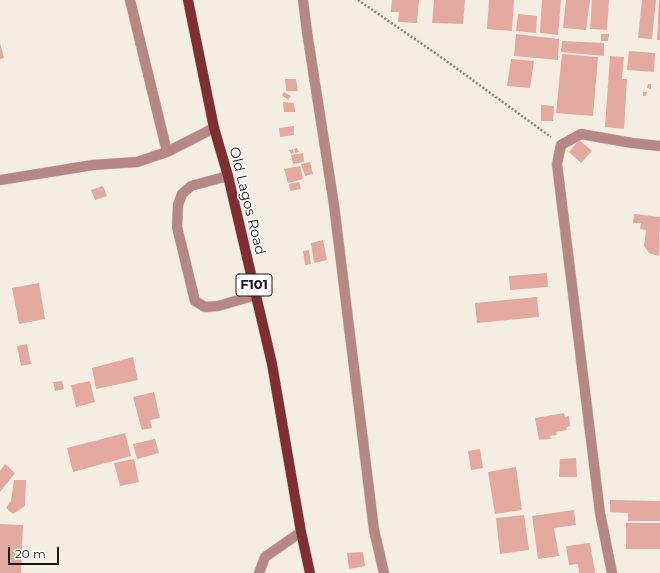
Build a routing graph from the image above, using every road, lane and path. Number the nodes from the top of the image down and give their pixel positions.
1 (130, 0) edge
2 (188, 0) edge
3 (303, 0) edge
4 (358, 0) edge
5 (214, 128) junction
6 (561, 144) junction
7 (660, 146) edge
8 (167, 152) junction
9 (228, 176) junction
10 (0, 180) edge
11 (256, 295) junction
12 (301, 532) junction
13 (259, 573) edge
14 (310, 573) edge
15 (384, 573) edge
16 (612, 573) edge

1 - 8 street
2 - 5 main road, Old Lagos Road / F101
3 - 15 street
4 - 6 path
5 - 8 street
5 - 9 main road, Old Lagos Road / F101
6 - 7 street
6 - 16 street
8 - 10 street
9 - 11 main road, Old Lagos Road / F101
9 - 11 street
11 - 12 main road, Old Lagos Road / F101
12 - 13 street
12 - 14 main road, Old Lagos Road / F101

